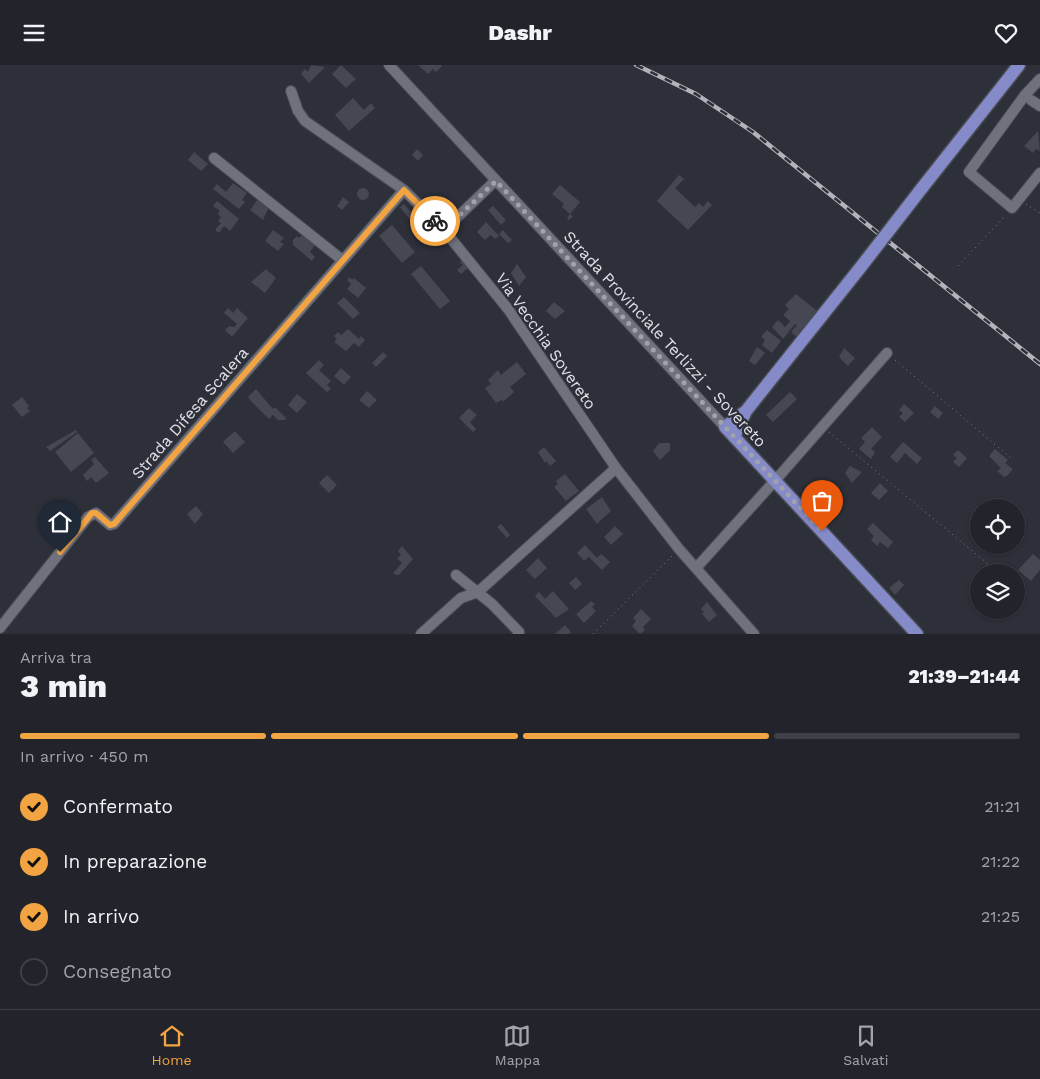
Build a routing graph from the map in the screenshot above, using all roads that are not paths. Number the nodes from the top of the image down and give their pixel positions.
1 (389, 65) edge
2 (1019, 65) edge
3 (1040, 79) edge
4 (291, 91) dead end
5 (214, 158) dead end
6 (1040, 173) edge
7 (496, 181) junction
8 (404, 190) junction
9 (444, 230) junction
10 (341, 259) junction
11 (887, 353) road end
12 (746, 411) junction
13 (725, 427) junction
14 (734, 437) junction
15 (616, 468) junction
16 (775, 481) junction
17 (697, 567) junction
18 (456, 575) dead end
19 (478, 593) junction
20 (0, 628) edge
21 (422, 634) edge
22 (518, 634) edge
23 (754, 634) edge
24 (917, 634) edge

1 - 7 street, Strada Provinciale Terlizzi - Sovereto
2 - 12 main road, bridge
3 - 6 street
4 - 8 street, Via Vecchia Sovereto
5 - 10 street
7 - 9 street
7 - 13 street, Strada Provinciale Terlizzi - Sovereto
8 - 9 street, Via Vecchia Sovereto
8 - 10 street, Strada Difesa Scalera
9 - 15 street, Via Vecchia Sovereto
10 - 20 street, Strada Difesa Scalera
11 - 16 street
12 - 13 main road
12 - 14 main road
13 - 14 main road, Strada Provinciale Terlizzi - Sovereto
14 - 16 main road, Strada Provinciale Terlizzi - Sovereto
15 - 17 street, Via Vecchia Sovereto
15 - 19 street
16 - 17 street
16 - 24 main road, Strada Provinciale Terlizzi - Sovereto
17 - 23 street, Via Vecchia Sovereto
18 - 19 street
19 - 21 street
19 - 22 street

